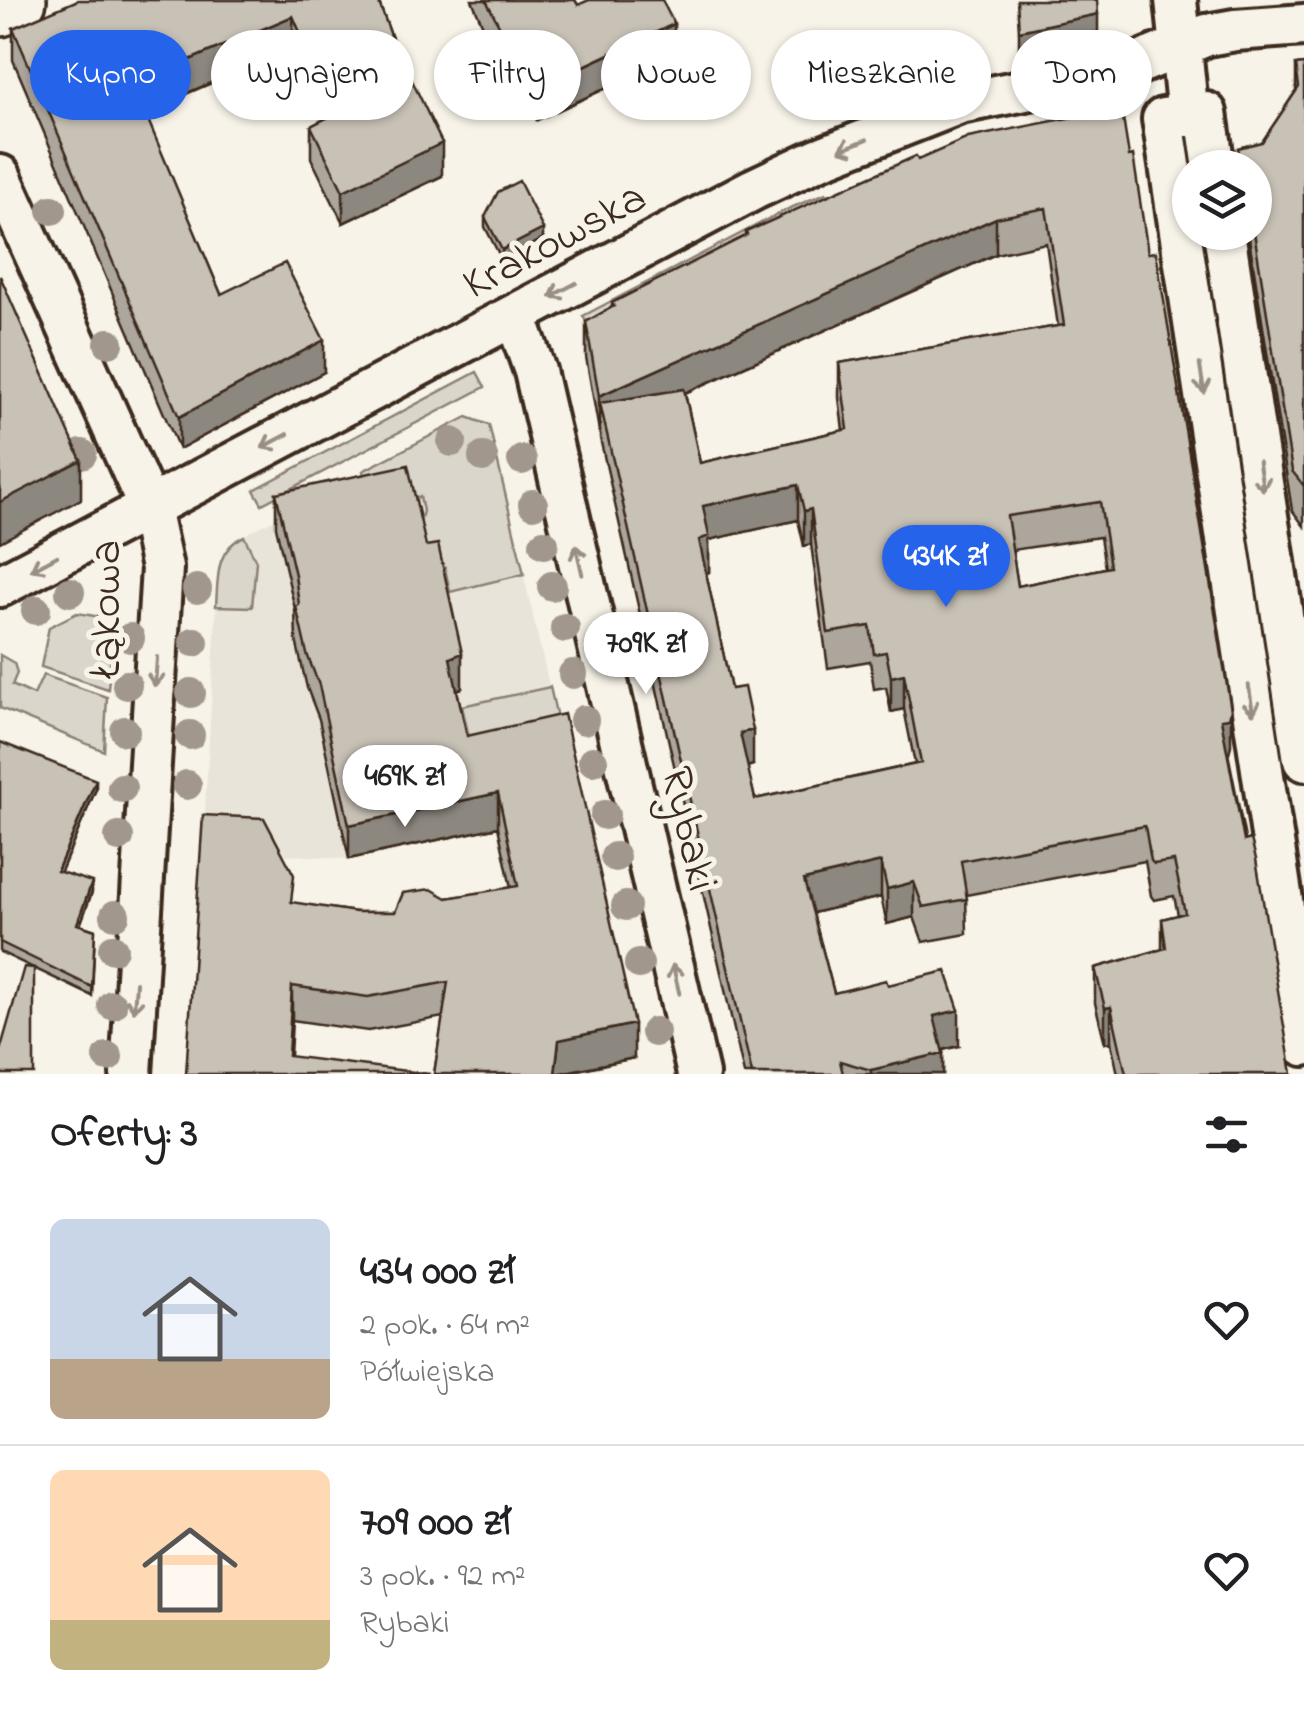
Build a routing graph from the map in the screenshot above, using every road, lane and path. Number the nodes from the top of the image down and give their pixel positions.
1 (18, 0) edge
2 (1176, 0) edge
3 (0, 8) edge
4 (1304, 25) edge
5 (1180, 46) junction
6 (1188, 116) junction
7 (1211, 150) edge
8 (0, 176) edge
9 (1226, 250) edge
10 (515, 314) junction
11 (149, 507) junction
12 (0, 586) edge
13 (1304, 760) edge
14 (1304, 1045) edge
15 (131, 1074) edge
16 (698, 1074) edge

1 - 3 street
2 - 5 street
4 - 5 street, Krakowska
5 - 6 street
5 -> 10 street, Krakowska
6 - 7 street
6 -> 14 street
8 - 11 street, Łąkowa
9 -> 13 street
10 -> 11 street, Krakowska
16 -> 10 street, Rybaki
11 -> 12 street, Krakowska
11 -> 15 street, Łąkowa

